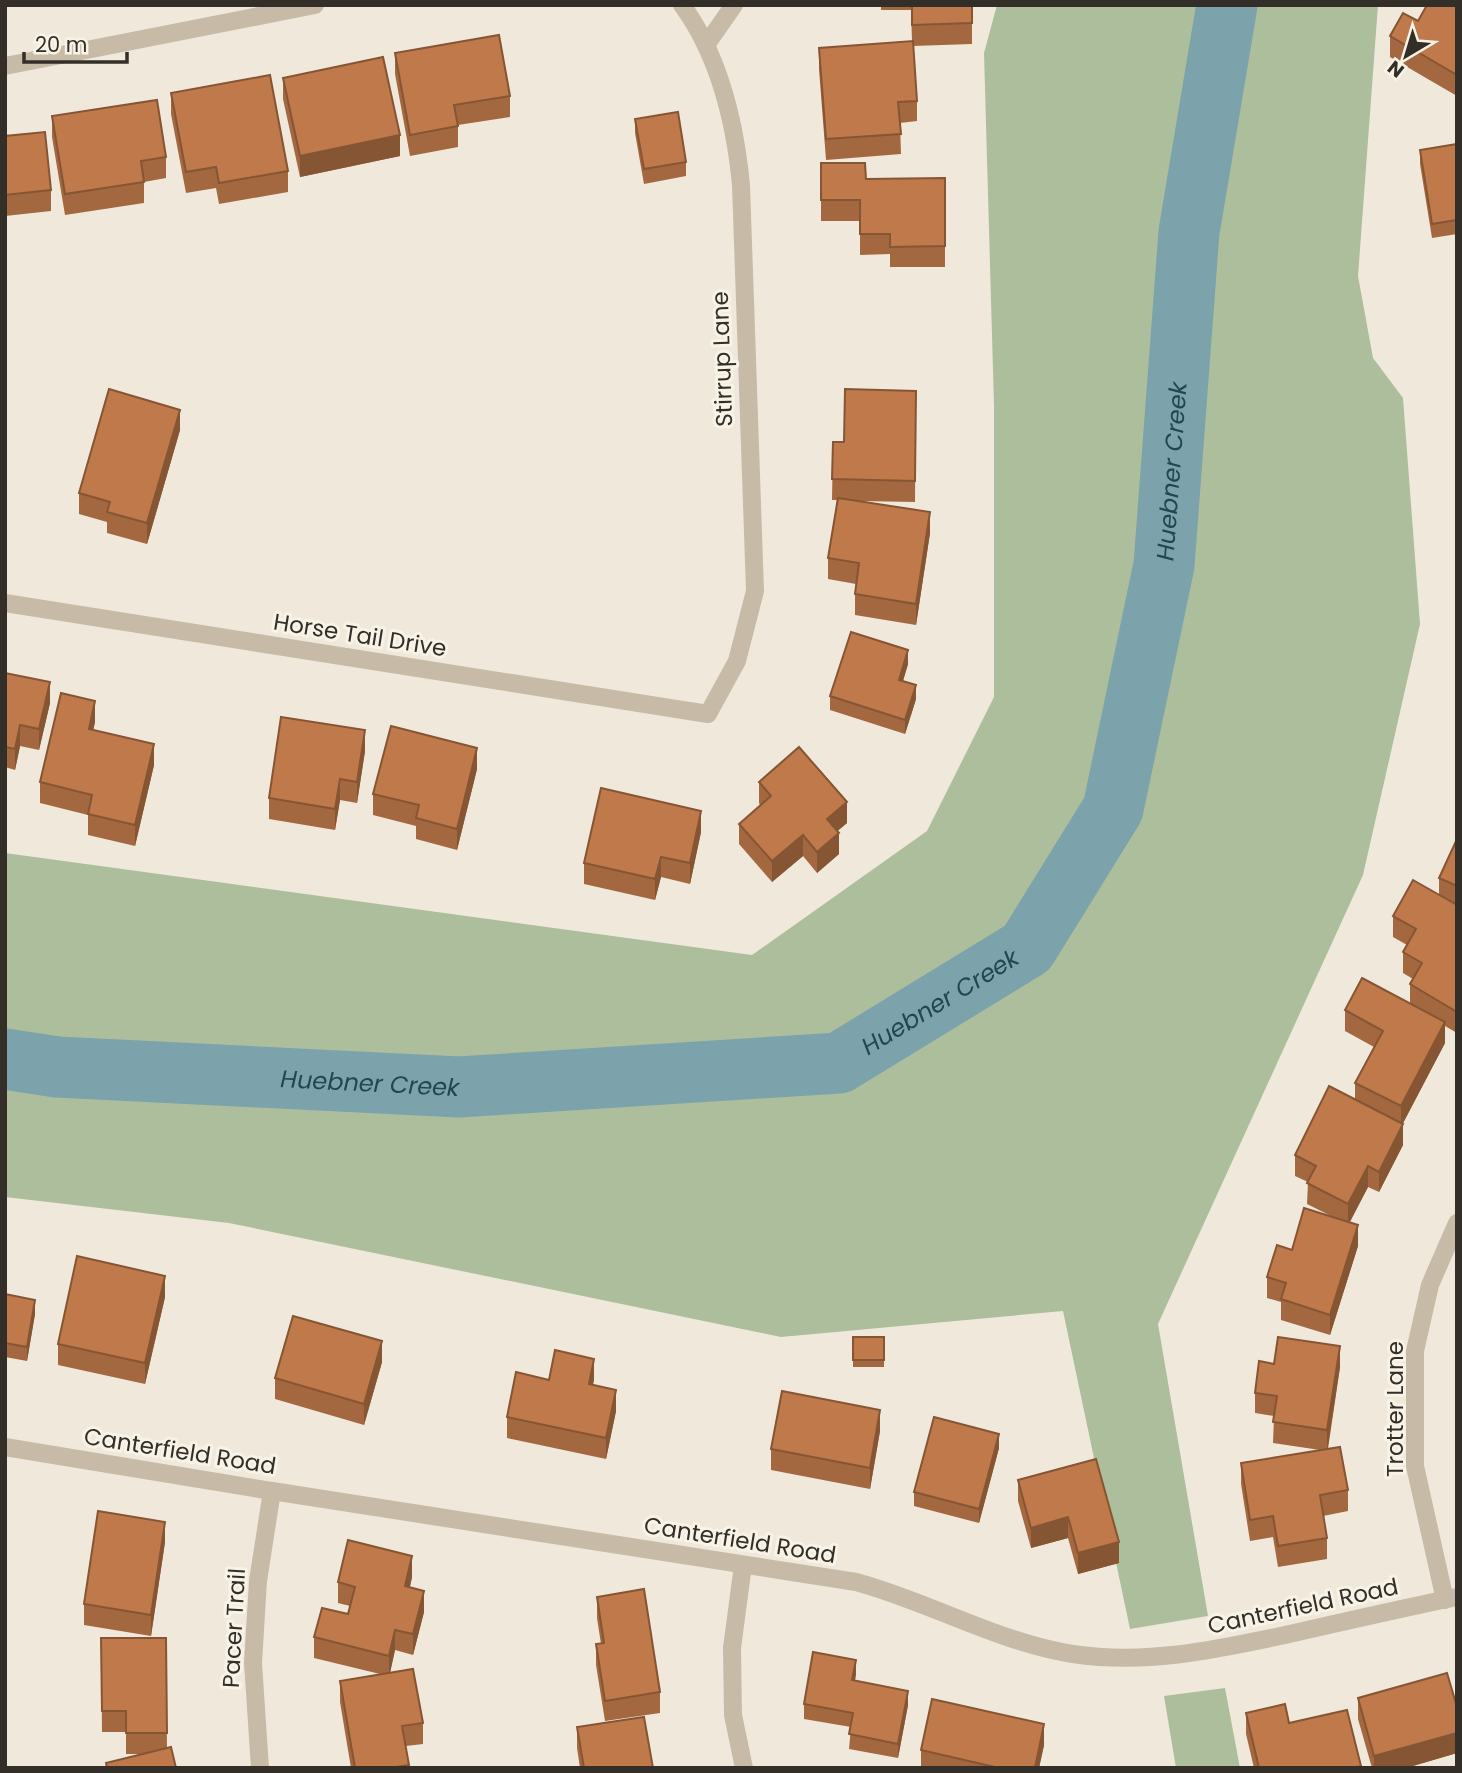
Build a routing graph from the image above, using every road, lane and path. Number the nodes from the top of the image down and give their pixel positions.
1 (314, 5) edge
2 (682, 5) edge
3 (734, 5) edge
4 (706, 45) junction
5 (5, 66) edge
6 (5, 603) edge
7 (708, 714) joint
8 (1457, 1223) edge
9 (5, 1447) edge
10 (272, 1491) junction
11 (743, 1565) junction
12 (1451, 1598) edge
13 (260, 1768) edge
14 (744, 1768) edge

1 - 5 street
2 - 4 street, Stirrup Lane
3 - 4 street
4 - 7 street, Stirrup Lane
6 - 7 street, Horse Tail Drive
8 - 12 street, Trotter Lane
9 - 10 street, Canterfield Road
10 - 11 street, Canterfield Road
10 - 13 street, Pacer Trail
11 - 12 street, Canterfield Road
11 - 14 street

